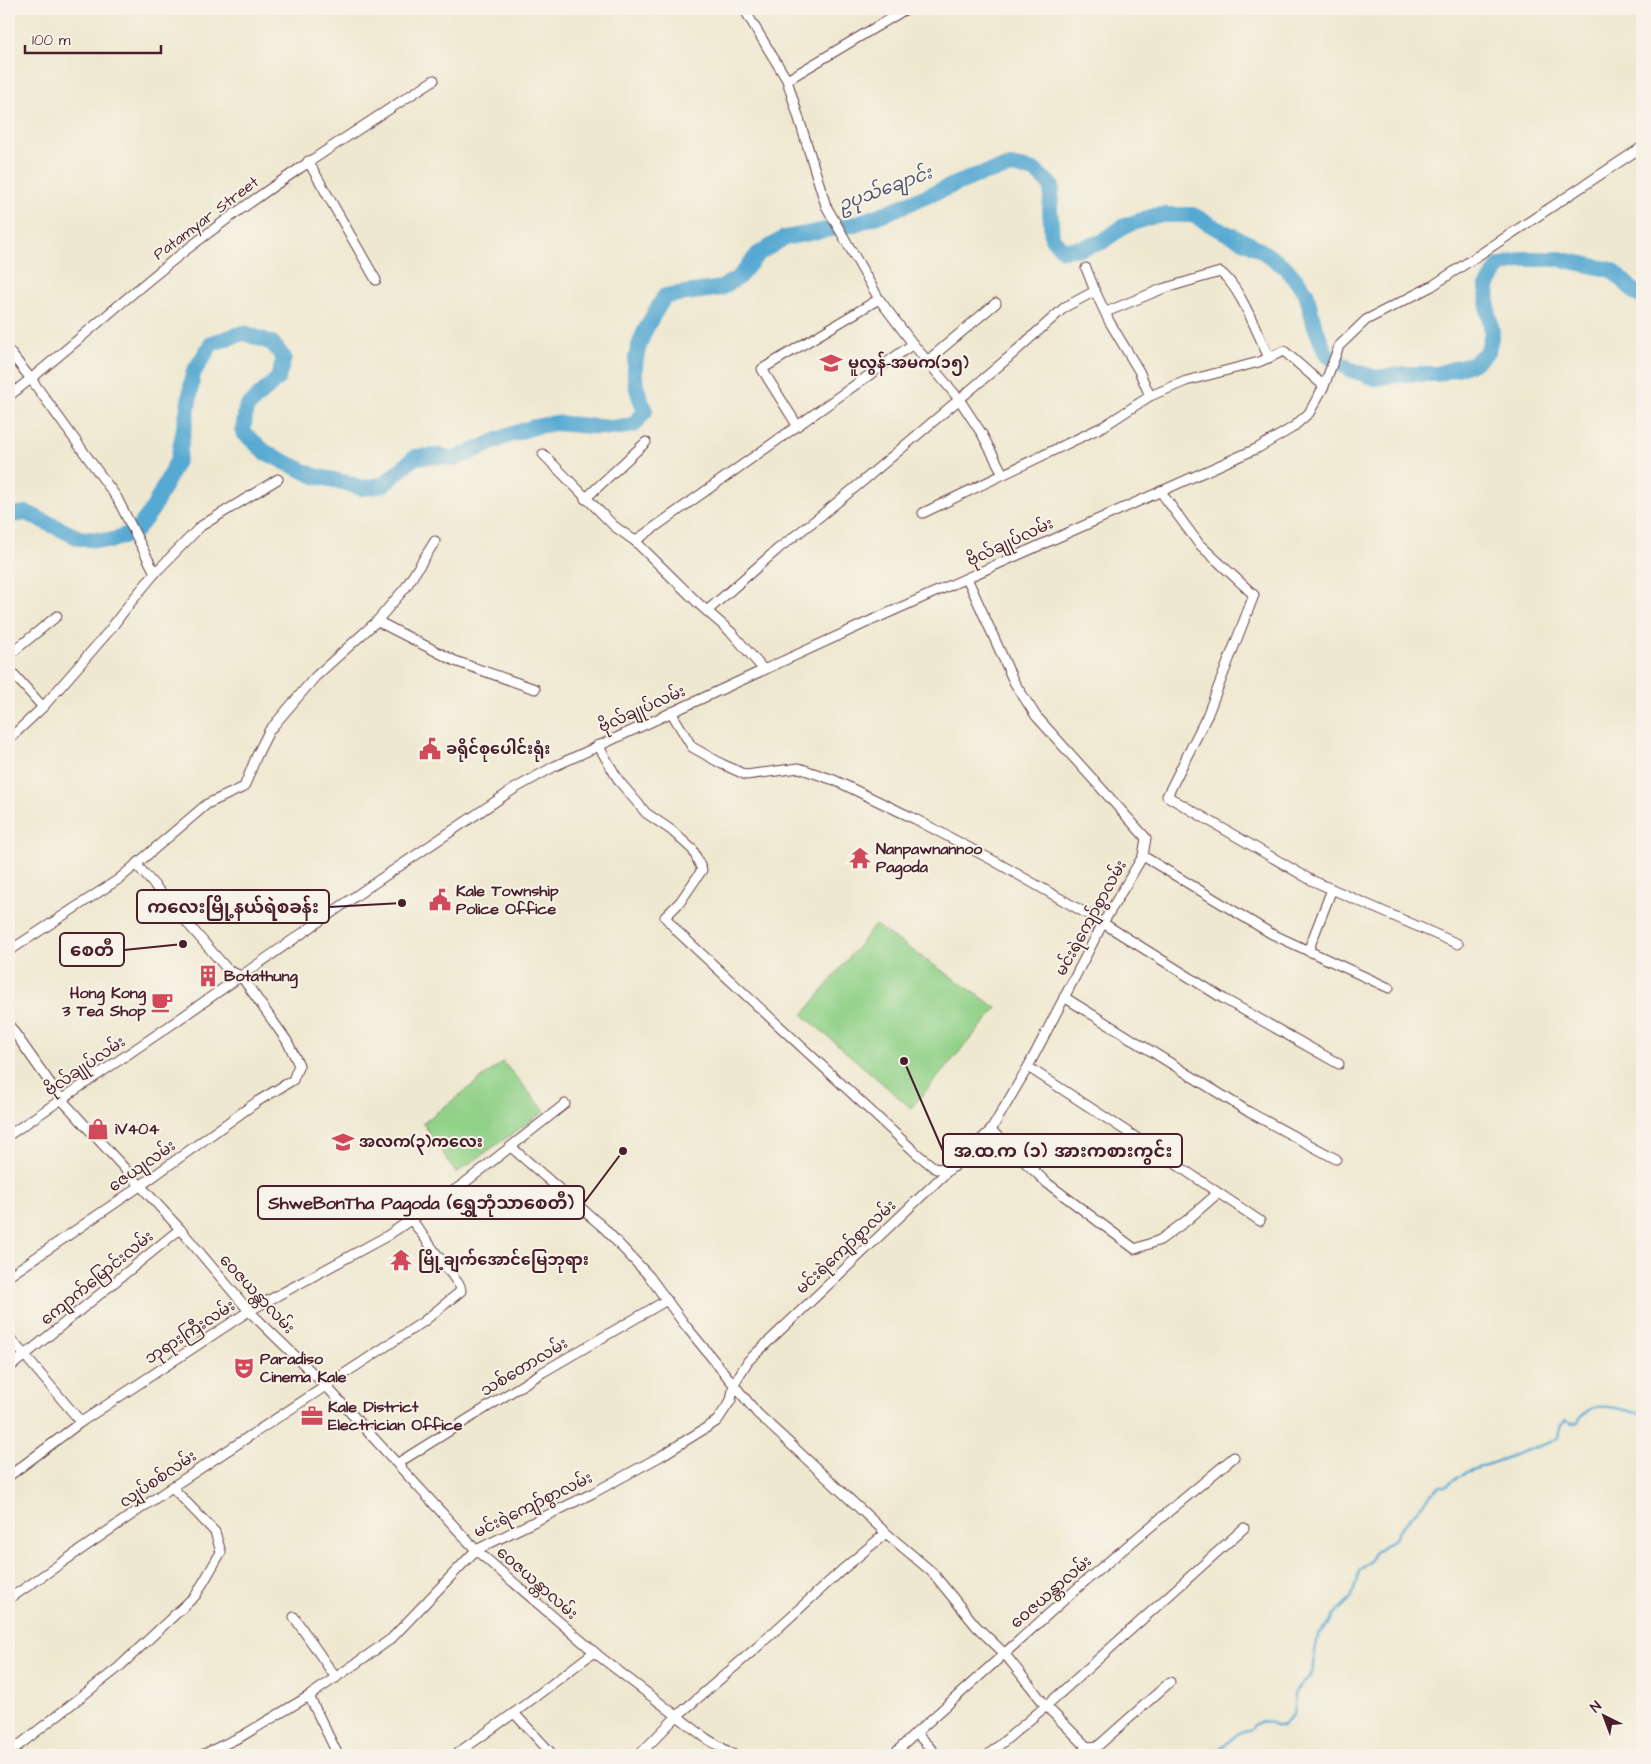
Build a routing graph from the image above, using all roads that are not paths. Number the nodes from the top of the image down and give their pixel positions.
1 (744, 9) edge
2 (906, 9) edge
3 (434, 80) dead end
4 (787, 80) junction
5 (1642, 147) edge
6 (308, 161) junction
7 (1086, 268) dead end
8 (376, 280) dead end
9 (1095, 291) junction
10 (879, 298) junction
11 (996, 303) dead end
12 (1106, 312) junction
13 (913, 344) junction
14 (9, 351) edge
15 (1268, 358) junction
16 (927, 361) junction
17 (31, 379) junction
18 (1324, 386) junction
19 (9, 396) edge
20 (1150, 396) junction
21 (959, 399) junction
22 (797, 425) junction
23 (646, 442) dead end
24 (543, 454) dead end
25 (1004, 474) junction
26 (278, 479) dead end
27 (1160, 491) junction
28 (585, 499) junction
29 (923, 513) dead end
30 (635, 541) junction
31 (435, 542) dead end
32 (155, 573) junction
33 (968, 578) junction
34 (707, 611) junction
35 (56, 616) dead end
36 (378, 620) junction
37 (9, 655) edge
38 (9, 669) edge
39 (764, 670) junction
40 (535, 689) dead end
41 (44, 707) junction
42 (671, 712) junction
43 (9, 738) edge
44 (598, 745) junction
45 (1144, 856) junction
46 (136, 864) junction
47 (1332, 889) junction
48 (1104, 923) junction
49 (1458, 944) dead end
50 (9, 951) edge
51 (1308, 951) junction
52 (241, 976) junction
53 (1389, 988) dead end
54 (1064, 997) junction
55 (9, 1025) edge
56 (1338, 1064) dead end
57 (1028, 1066) junction
58 (62, 1100) junction
59 (565, 1104) dead end
60 (992, 1130) junction
61 (9, 1135) edge
62 (511, 1147) junction
63 (1336, 1159) dead end
64 (954, 1167) junction
65 (140, 1186) junction
66 (1218, 1193) junction
67 (411, 1219) junction
68 (1260, 1221) dead end
69 (180, 1229) junction
70 (9, 1276) edge
71 (667, 1300) junction
72 (249, 1311) junction
73 (9, 1337) edge
74 (25, 1355) junction
75 (9, 1368) edge
76 (734, 1384) junction
77 (326, 1386) junction
78 (81, 1422) junction
79 (1234, 1457) dead end
80 (398, 1463) junction
81 (9, 1476) edge
82 (172, 1487) junction
83 (1244, 1528) dead end
84 (886, 1533) junction
85 (476, 1550) junction
86 (9, 1599) edge
87 (294, 1617) dead end
88 (594, 1652) junction
89 (1004, 1653) junction
90 (336, 1678) junction
91 (1170, 1682) dead end
92 (309, 1696) junction
93 (1046, 1706) junction
94 (514, 1713) junction
95 (677, 1716) junction
96 (916, 1733) junction
97 (1087, 1747) junction
98 (9, 1753) edge
99 (202, 1755) edge
100 (338, 1755) edge
101 (455, 1755) edge
102 (553, 1755) edge
103 (639, 1755) edge
104 (734, 1755) edge
105 (893, 1755) edge
106 (937, 1755) edge
107 (988, 1755) edge
108 (1078, 1755) edge

1 - 4 street
2 - 4 street
3 - 6 street, Patamyar Street
4 - 10 street
5 - 18 street, ဗိုလ်ချုပ်လမ်း
6 - 8 street
6 - 17 street, Patamyar Street
7 - 9 street
9 - 12 street
9 - 21 street
10 - 13 street
10 - 22 street
11 - 16 street
12 - 15 street
12 - 20 street
13 - 16 street
13 - 22 street
14 - 17 street
15 - 18 street
15 - 20 street
16 - 21 street
17 - 19 street, Patamyar Street
17 - 32 street
18 - 27 street, ဗိုလ်ချုပ်လမ်း
20 - 25 street
21 - 25 street
21 - 34 street
22 - 30 street
23 - 28 street
24 - 28 street
25 - 29 street
26 - 32 street
27 - 33 street, ဗိုလ်ချုပ်လမ်း
27 - 47 street
28 - 30 street
30 - 34 street
31 - 36 street
32 - 41 street
33 - 39 street, ဗိုလ်ချုပ်လမ်း
33 - 45 street, မင်းရဲကျော်စွာလမ်း
34 - 39 street
35 - 37 street
36 - 40 street
36 - 46 street
38 - 41 street
39 - 42 street, ဗိုလ်ချုပ်လမ်း
41 - 43 street
42 - 44 street, ဗိုလ်ချုပ်လမ်း
42 - 48 street
44 - 52 street, ဗိုလ်ချုပ်လမ်း
44 - 64 street
45 - 48 street, မင်းရဲကျော်စွာလမ်း
45 - 51 street
46 - 50 street
46 - 52 street
47 - 49 street
47 - 51 street
48 - 54 street, မင်းရဲကျော်စွာလမ်း
48 - 56 street
51 - 53 street
52 - 58 street, ဗိုလ်ချုပ်လမ်း
52 - 65 street, ဇေယျလမ်း
54 - 57 street, မင်းရဲကျော်စွာလမ်း
54 - 63 street
55 - 58 street, ဝေဇယန္တာလမ်း
57 - 60 street, မင်းရဲကျော်စွာလမ်း
57 - 66 street
58 - 61 street, ဗိုလ်ချုပ်လမ်း
58 - 65 street, ဝေဇယန္တာလမ်း
59 - 62 street, ဘုရားကြီးလမ်း
60 - 64 street, မင်းရဲကျော်စွာလမ်း
60 - 66 street
62 - 67 street, ဘုရားကြီးလမ်း
62 - 71 street
64 - 76 street, မင်းရဲကျော်စွာလမ်း
65 - 69 street, ဝေဇယန္တာလမ်း
65 - 70 street, ဇေယျလမ်း
66 - 68 street
67 - 72 street, ဘုရားကြီးလမ်း
67 - 77 street, လျှပ်စစ်လမ်း
69 - 72 street, ဝေဇယန္တာလမ်း
69 - 74 street, ကျောက်မြောင်းလမ်း
71 - 76 street
71 - 80 street, သစ်တောလမ်း
72 - 77 street, ဝေဇယန္တာလမ်း
72 - 78 street, ဘုရားကြီးလမ်း
73 - 74 street
74 - 75 street, ကျောက်မြောင်းလမ်း
74 - 78 street
76 - 84 street
76 - 85 street, မင်းရဲကျော်စွာလမ်း
77 - 80 street, ဝေဇယန္တာလမ်း
77 - 82 street, လျှပ်စစ်လမ်း
78 - 81 street, ဘုရားကြီးလမ်း
79 - 89 street, ဝေဇယန္တာလမ်း
80 - 85 street, ဝေဇယန္တာလမ်း
82 - 86 street, လျှပ်စစ်လမ်း
82 - 98 street
83 - 93 street
84 - 89 street
84 - 95 street
85 - 88 street, ဝေဇယန္တာလမ်း
85 - 90 street, မင်းရဲကျော်စွာလမ်း
87 - 90 street
88 - 94 street
88 - 95 street, ဝေဇယန္တာလမ်း
89 - 93 street
89 - 96 street, ဝေဇယန္တာလမ်း
90 - 92 street, မင်းရဲကျော်စွာလမ်း
91 - 97 street
92 - 99 street, မင်းရဲကျော်စွာလမ်း
92 - 100 street
93 - 97 street
93 - 107 street
94 - 101 street
94 - 102 street
95 - 103 street
95 - 104 street, ဝေဇယန္တာလမ်း
96 - 105 street, ဝေဇယန္တာလမ်း
96 - 106 street
97 - 108 street

